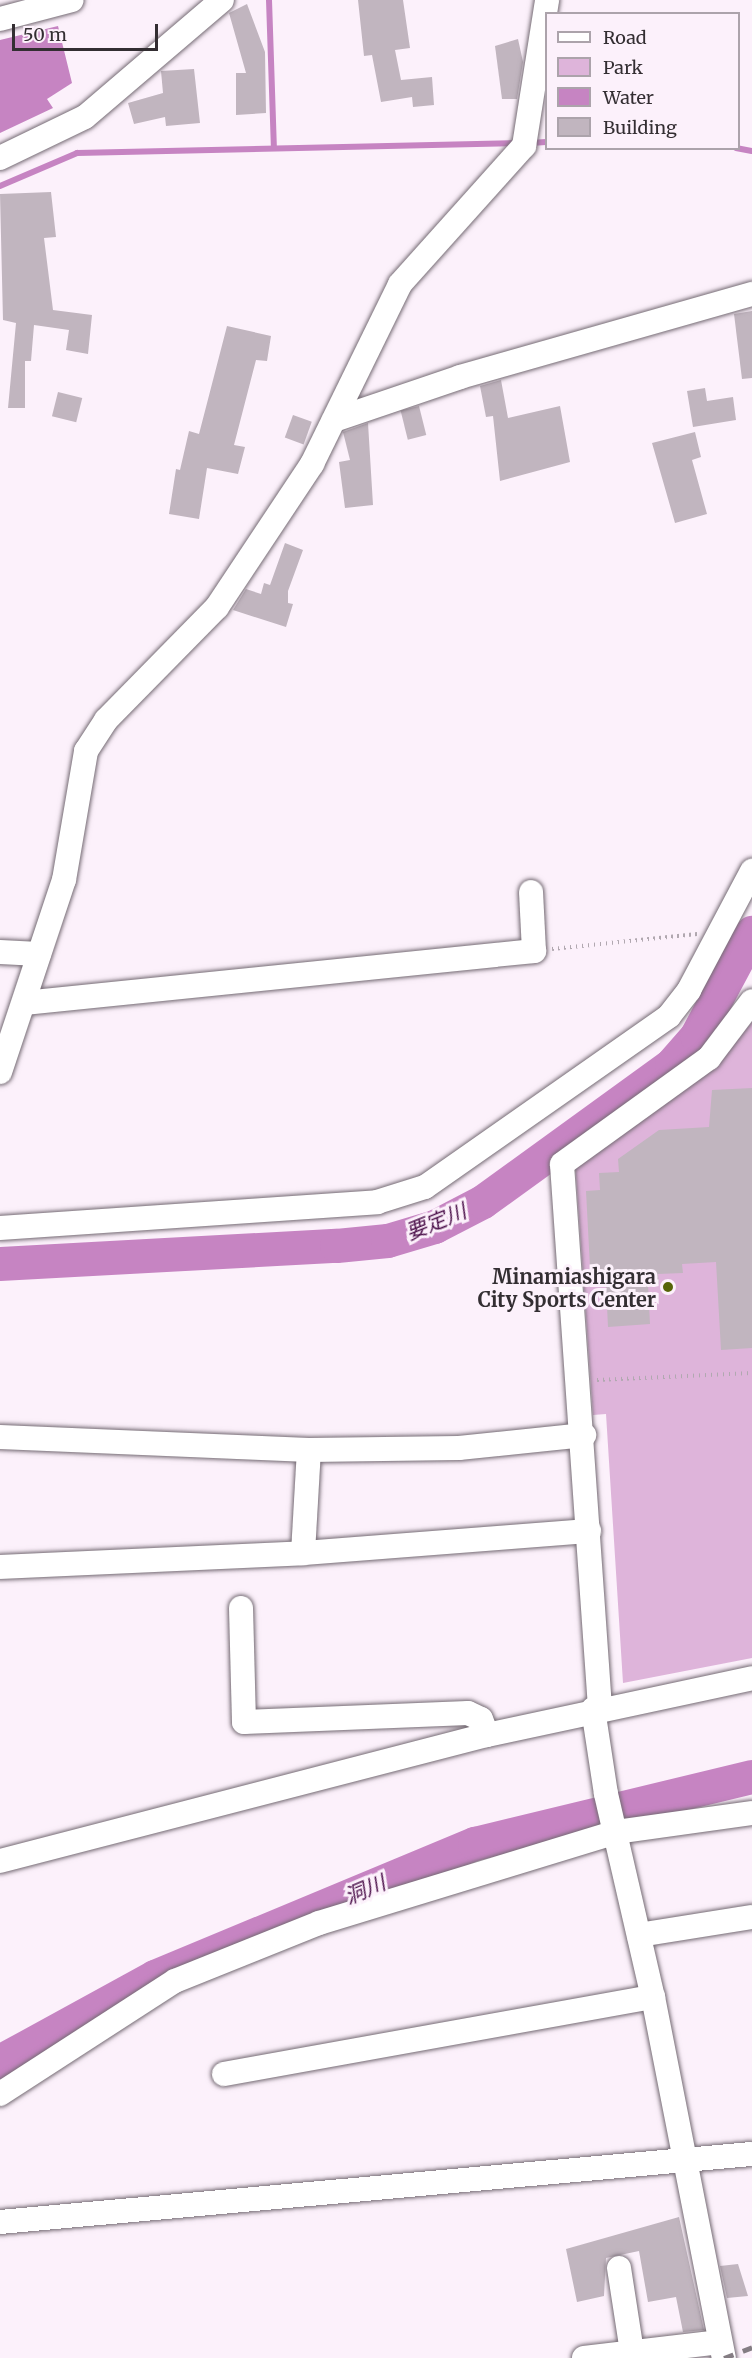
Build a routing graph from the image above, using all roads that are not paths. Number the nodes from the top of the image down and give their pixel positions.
1 (72, 0) edge
2 (222, 0) edge
3 (545, 17) edge
4 (0, 20) edge
5 (0, 158) edge
6 (752, 294) edge
7 (334, 420) junction
8 (752, 871) edge
9 (531, 892) dead end
10 (0, 952) edge
11 (39, 954) junction
12 (752, 1001) edge
13 (24, 1003) junction
14 (0, 1072) edge
15 (0, 1228) edge
16 (584, 1436) junction
17 (0, 1437) edge
18 (309, 1450) junction
19 (589, 1531) junction
20 (303, 1553) junction
21 (0, 1567) edge
22 (241, 1608) dead end
23 (752, 1678) edge
24 (596, 1708) junction
25 (487, 1735) junction
26 (752, 1813) edge
27 (614, 1828) junction
28 (0, 1861) edge
29 (752, 1917) edge
30 (639, 1935) junction
31 (653, 1997) junction
32 (224, 2074) dead end
33 (0, 2094) edge
34 (752, 2154) edge
35 (685, 2163) junction
36 (0, 2222) edge
37 (619, 2268) dead end
38 (722, 2350) edge
39 (632, 2352) junction
40 (584, 2358) edge

1 - 4 street
2 - 5 street
3 - 7 street
6 - 7 street
7 - 11 street
8 - 15 street
9 - 13 street
10 - 11 street
11 - 13 street
12 - 16 street
13 - 14 street
16 - 18 street
16 - 19 street
17 - 18 street
18 - 20 street
19 - 20 street
19 - 24 street
20 - 21 street
22 - 25 street
23 - 24 street
24 - 25 street
24 - 27 street
25 - 28 street
26 - 27 street
27 - 30 street
27 - 33 street
29 - 30 street
30 - 31 street
31 - 32 street
31 - 35 street
34 - 35 street
35 - 36 street
35 - 38 street
37 - 39 street
38 - 39 street
39 - 40 street

